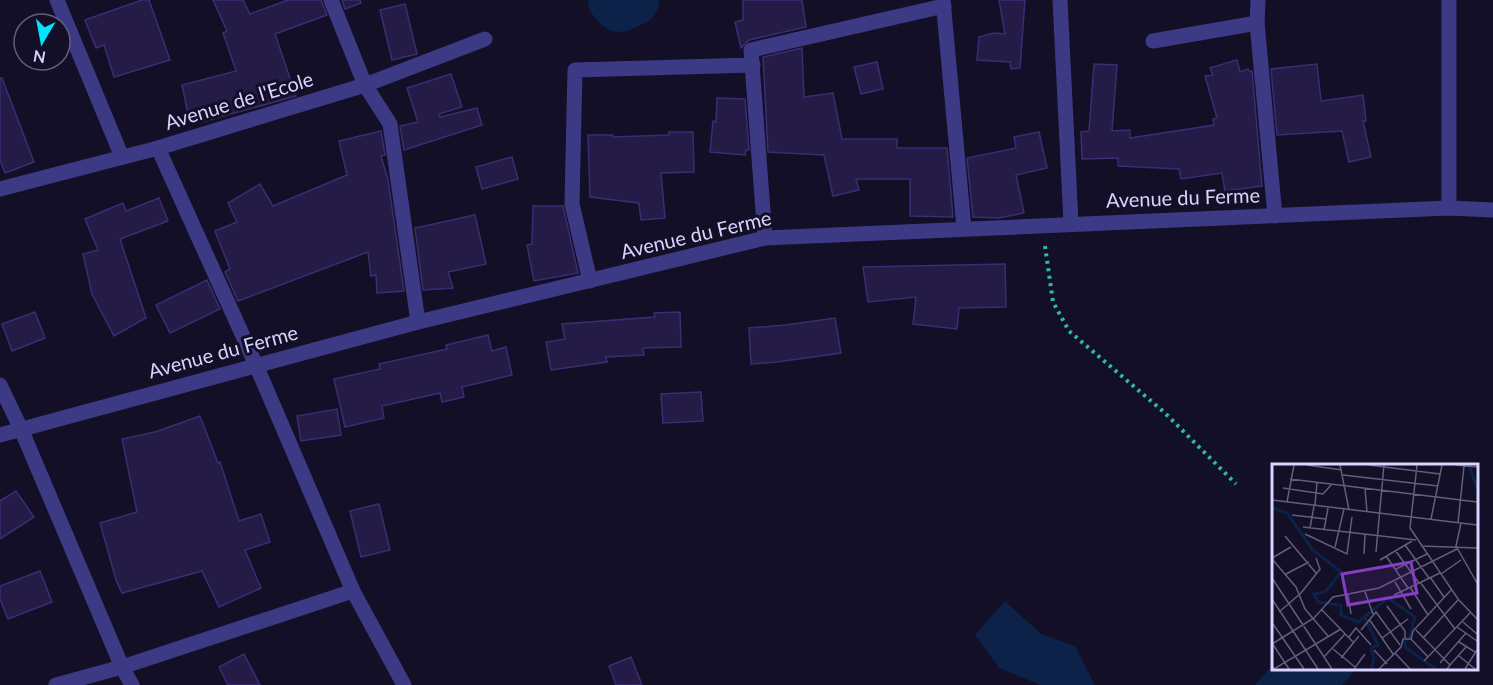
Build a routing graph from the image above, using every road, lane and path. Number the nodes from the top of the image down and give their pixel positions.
1 (57, 0) edge
2 (331, 0) edge
3 (1060, 0) edge
4 (1258, 0) edge
5 (1449, 0) edge
6 (944, 3) edge
7 (1257, 23) junction
8 (485, 39) dead end
9 (1153, 41) dead end
10 (753, 66) junction
11 (365, 85) junction
12 (158, 148) junction
13 (122, 157) junction
14 (0, 189) edge
15 (1449, 208) junction
16 (1493, 210) edge
17 (1275, 216) junction
18 (1071, 223) junction
19 (1041, 225) junction
20 (964, 228) junction
21 (765, 238) junction
22 (590, 281) junction
23 (418, 322) junction
24 (256, 364) junction
25 (0, 385) edge
26 (21, 429) junction
27 (0, 435) edge
28 (1236, 484) dead end
29 (353, 591) junction
30 (122, 667) junction
31 (56, 685) edge
32 (132, 685) edge
33 (404, 685) edge

1 - 13 street
2 - 11 street
3 - 18 street
4 - 7 street
5 - 15 street
6 - 10 street
6 - 20 street
7 - 9 street
7 - 17 street
8 - 11 street, Avenue de l'Ecole
10 - 21 street
10 - 22 street
11 - 12 street, Avenue de l'Ecole
11 - 23 street
12 - 13 street, Avenue de l'Ecole
12 - 24 street
13 - 14 street, Avenue de l'Ecole
15 - 16 street, Avenue du Ferme
15 - 17 street, Avenue du Ferme
17 - 18 street, Avenue du Ferme
18 - 19 street, Avenue du Ferme
19 - 20 street, Avenue du Ferme
19 - 28 path
20 - 21 street, Avenue du Ferme
21 - 22 street, Avenue du Ferme
22 - 23 street, Avenue du Ferme
23 - 24 street, Avenue du Ferme
24 - 26 street, Avenue du Ferme
24 - 29 street
25 - 26 street
26 - 27 street, Avenue du Ferme
26 - 30 street
29 - 30 street
29 - 33 street
30 - 31 street
30 - 32 street

